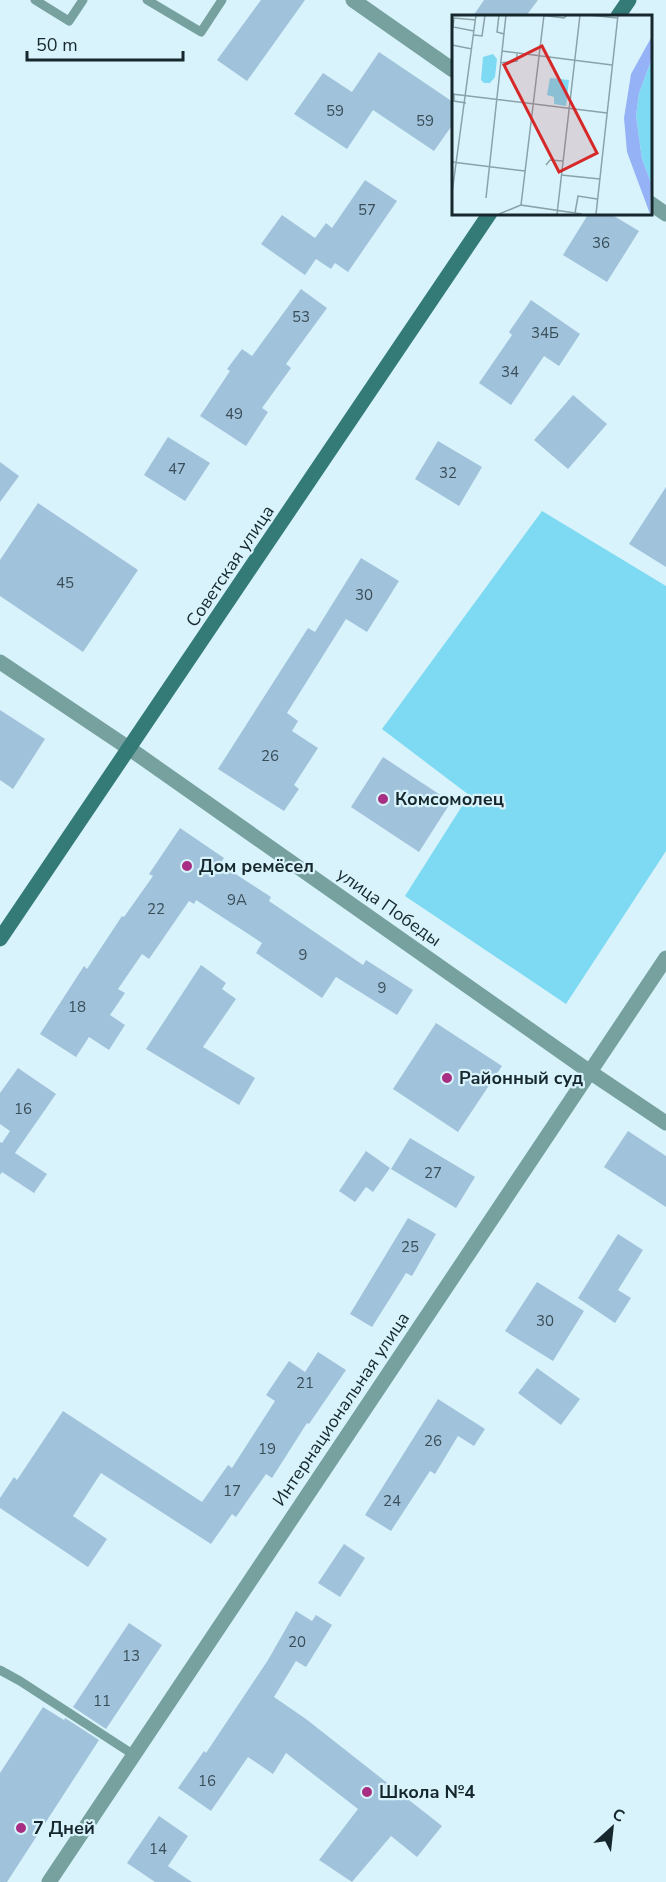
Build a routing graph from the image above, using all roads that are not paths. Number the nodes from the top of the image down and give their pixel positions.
1 (35, 0) edge
2 (83, 0) edge
3 (147, 0) edge
4 (222, 0) edge
5 (353, 0) edge
6 (629, 0) edge
7 (619, 15) edge
8 (452, 69) edge
9 (651, 204) edge
10 (489, 214) edge
11 (666, 214) edge
12 (0, 662) edge
13 (130, 749) junction
14 (0, 939) edge
15 (666, 958) edge
16 (590, 1072) junction
17 (666, 1123) edge
18 (0, 1670) edge
19 (134, 1755) junction
20 (50, 1882) edge

1 - 2 lane
3 - 4 lane
5 - 8 street
6 - 7 main road
9 - 11 street
10 - 13 main road, Советская улица
12 - 13 street, улица Победы
13 - 14 main road, Советская улица
13 - 16 street, улица Победы
15 - 16 street, Интернациональная улица
16 - 17 street, улица Победы
16 - 19 street, Интернациональная улица
18 - 19 lane
19 - 20 street, Интернациональная улица

